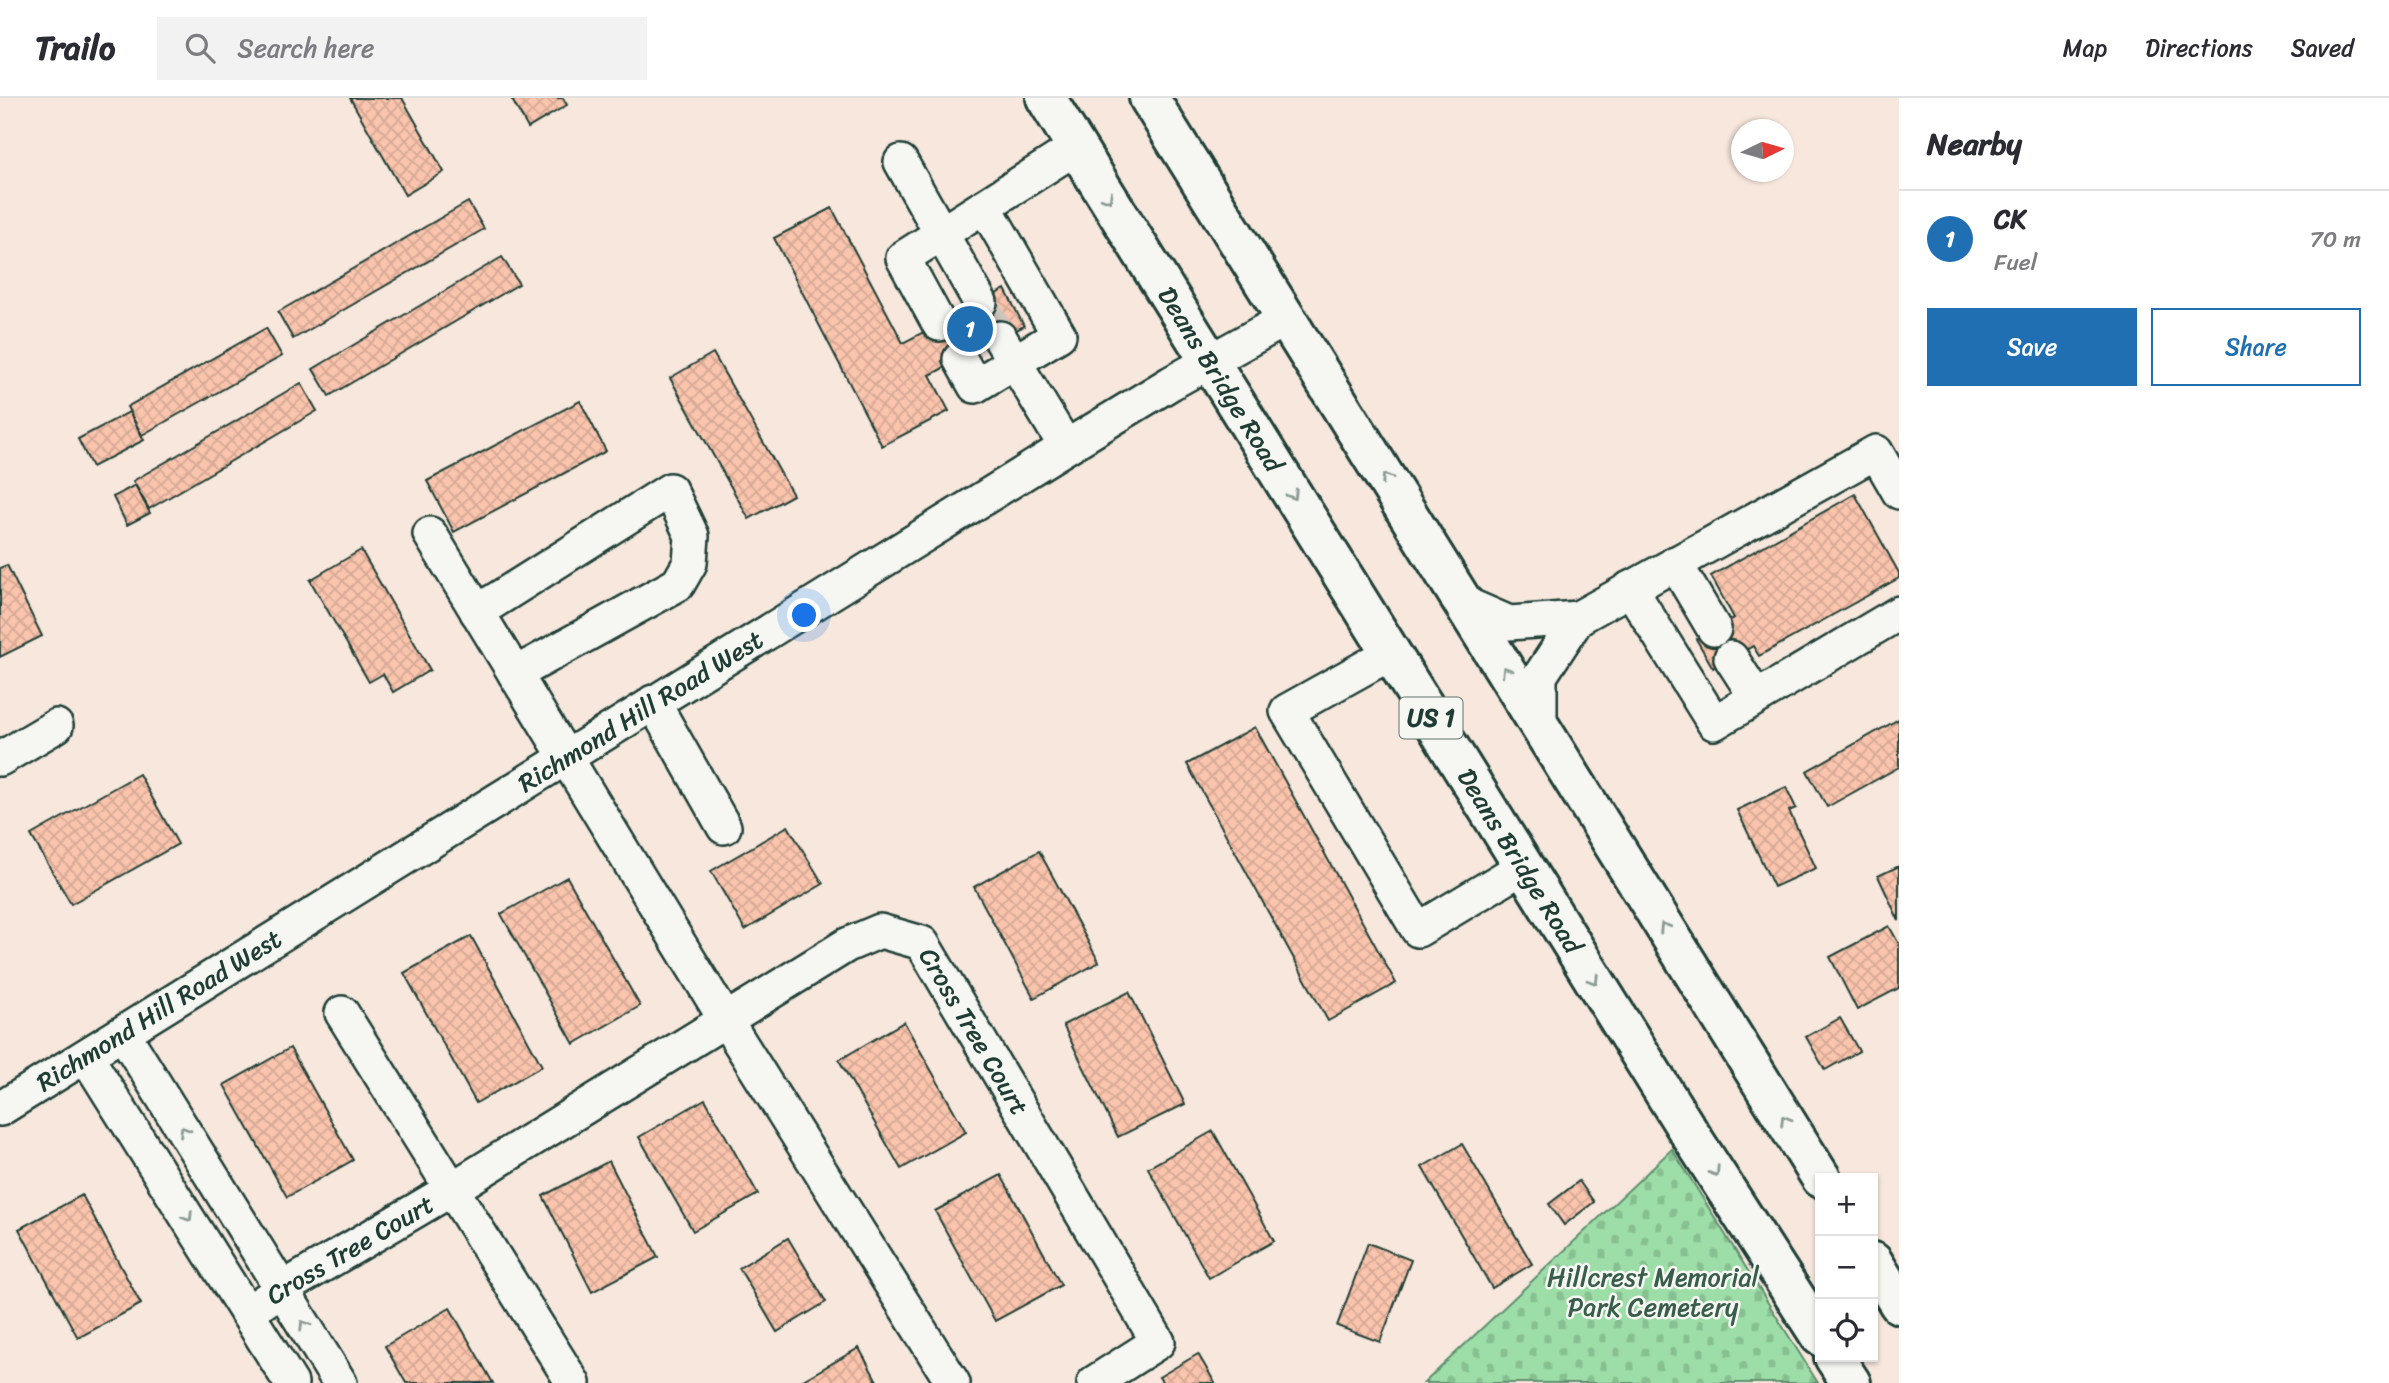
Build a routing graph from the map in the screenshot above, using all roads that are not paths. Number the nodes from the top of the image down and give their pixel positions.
1 (1046, 98) edge
2 (1149, 98) edge
3 (1077, 147) junction
4 (901, 162) dead end
5 (985, 207) junction
6 (941, 235) junction
7 (980, 302) tunnel mouth
8 (1286, 319) junction
9 (939, 324) dead end
10 (1008, 350) junction
11 (960, 359) dead end
12 (1210, 362) junction
13 (1066, 447) junction
14 (1899, 492) edge
15 (430, 534) dead end
16 (1675, 563) junction
17 (1630, 588) junction
18 (1462, 603) junction
19 (477, 611) junction
20 (1899, 613) edge
21 (1578, 618) junction
22 (1714, 629) dead end
23 (1391, 653) junction
24 (1731, 658) dead end
25 (515, 674) junction
26 (1756, 698) junction
27 (653, 702) junction
28 (1540, 724) junction
29 (57, 726) dead end
30 (565, 757) junction
31 (0, 759) edge
32 (724, 827) dead end
33 (1524, 867) junction
34 (342, 1013) dead end
35 (725, 1019) junction
36 (123, 1032) junction
37 (86, 1056) junction
38 (0, 1109) edge
39 (1818, 1173) edge
40 (452, 1189) junction
41 (1878, 1270) edge
42 (282, 1289) junction
43 (1899, 1304) edge
44 (247, 1313) junction
45 (1815, 1328) edge
46 (1837, 1362) edge
47 (291, 1383) edge
48 (340, 1383) edge
49 (573, 1383) edge
50 (953, 1383) edge
51 (1094, 1383) edge
52 (1851, 1383) edge

1 - 3 highway, Deans Bridge Road / US 1
2 - 8 highway
3 - 5 street
3 -> 12 highway, Deans Bridge Road / US 1
4 - 6 street
5 - 6 street
5 - 10 street
6 - 7 street
6 - 9 street
8 - 12 street, Richmond Hill Road West
18 -> 8 highway
10 - 11 street
10 - 13 street
12 - 13 street, Richmond Hill Road West
12 -> 23 highway, Deans Bridge Road / US 1
13 - 27 street, Richmond Hill Road West
14 - 16 street
15 - 19 street
16 - 17 street
16 - 22 street
17 - 21 street
17 - 26 street
18 - 21 street
28 -> 18 highway
19 - 25 street
19 - 25 street
20 - 26 street
21 - 28 street
23 - 33 highway, Deans Bridge Road / US 1
23 - 33 street
24 - 26 street
25 - 30 street
27 - 30 street, Richmond Hill Road West
27 - 32 street
39 -> 28 highway
29 - 31 street
30 - 35 street
30 - 36 street, Richmond Hill Road West
33 -> 45 highway, Deans Bridge Road / US 1
34 - 40 street, Cross Tree Court
35 - 40 street, Cross Tree Court
35 - 50 street
35 - 51 street, Cross Tree Court
36 - 37 street, Richmond Hill Road West
42 -> 36 street
37 - 38 street, Richmond Hill Road West
37 -> 44 street
40 - 42 street, Cross Tree Court
40 - 49 street, Cross Tree Court
41 - 43 highway
42 - 44 street, Cross Tree Court
48 -> 42 street
44 - 47 street
46 - 52 highway

